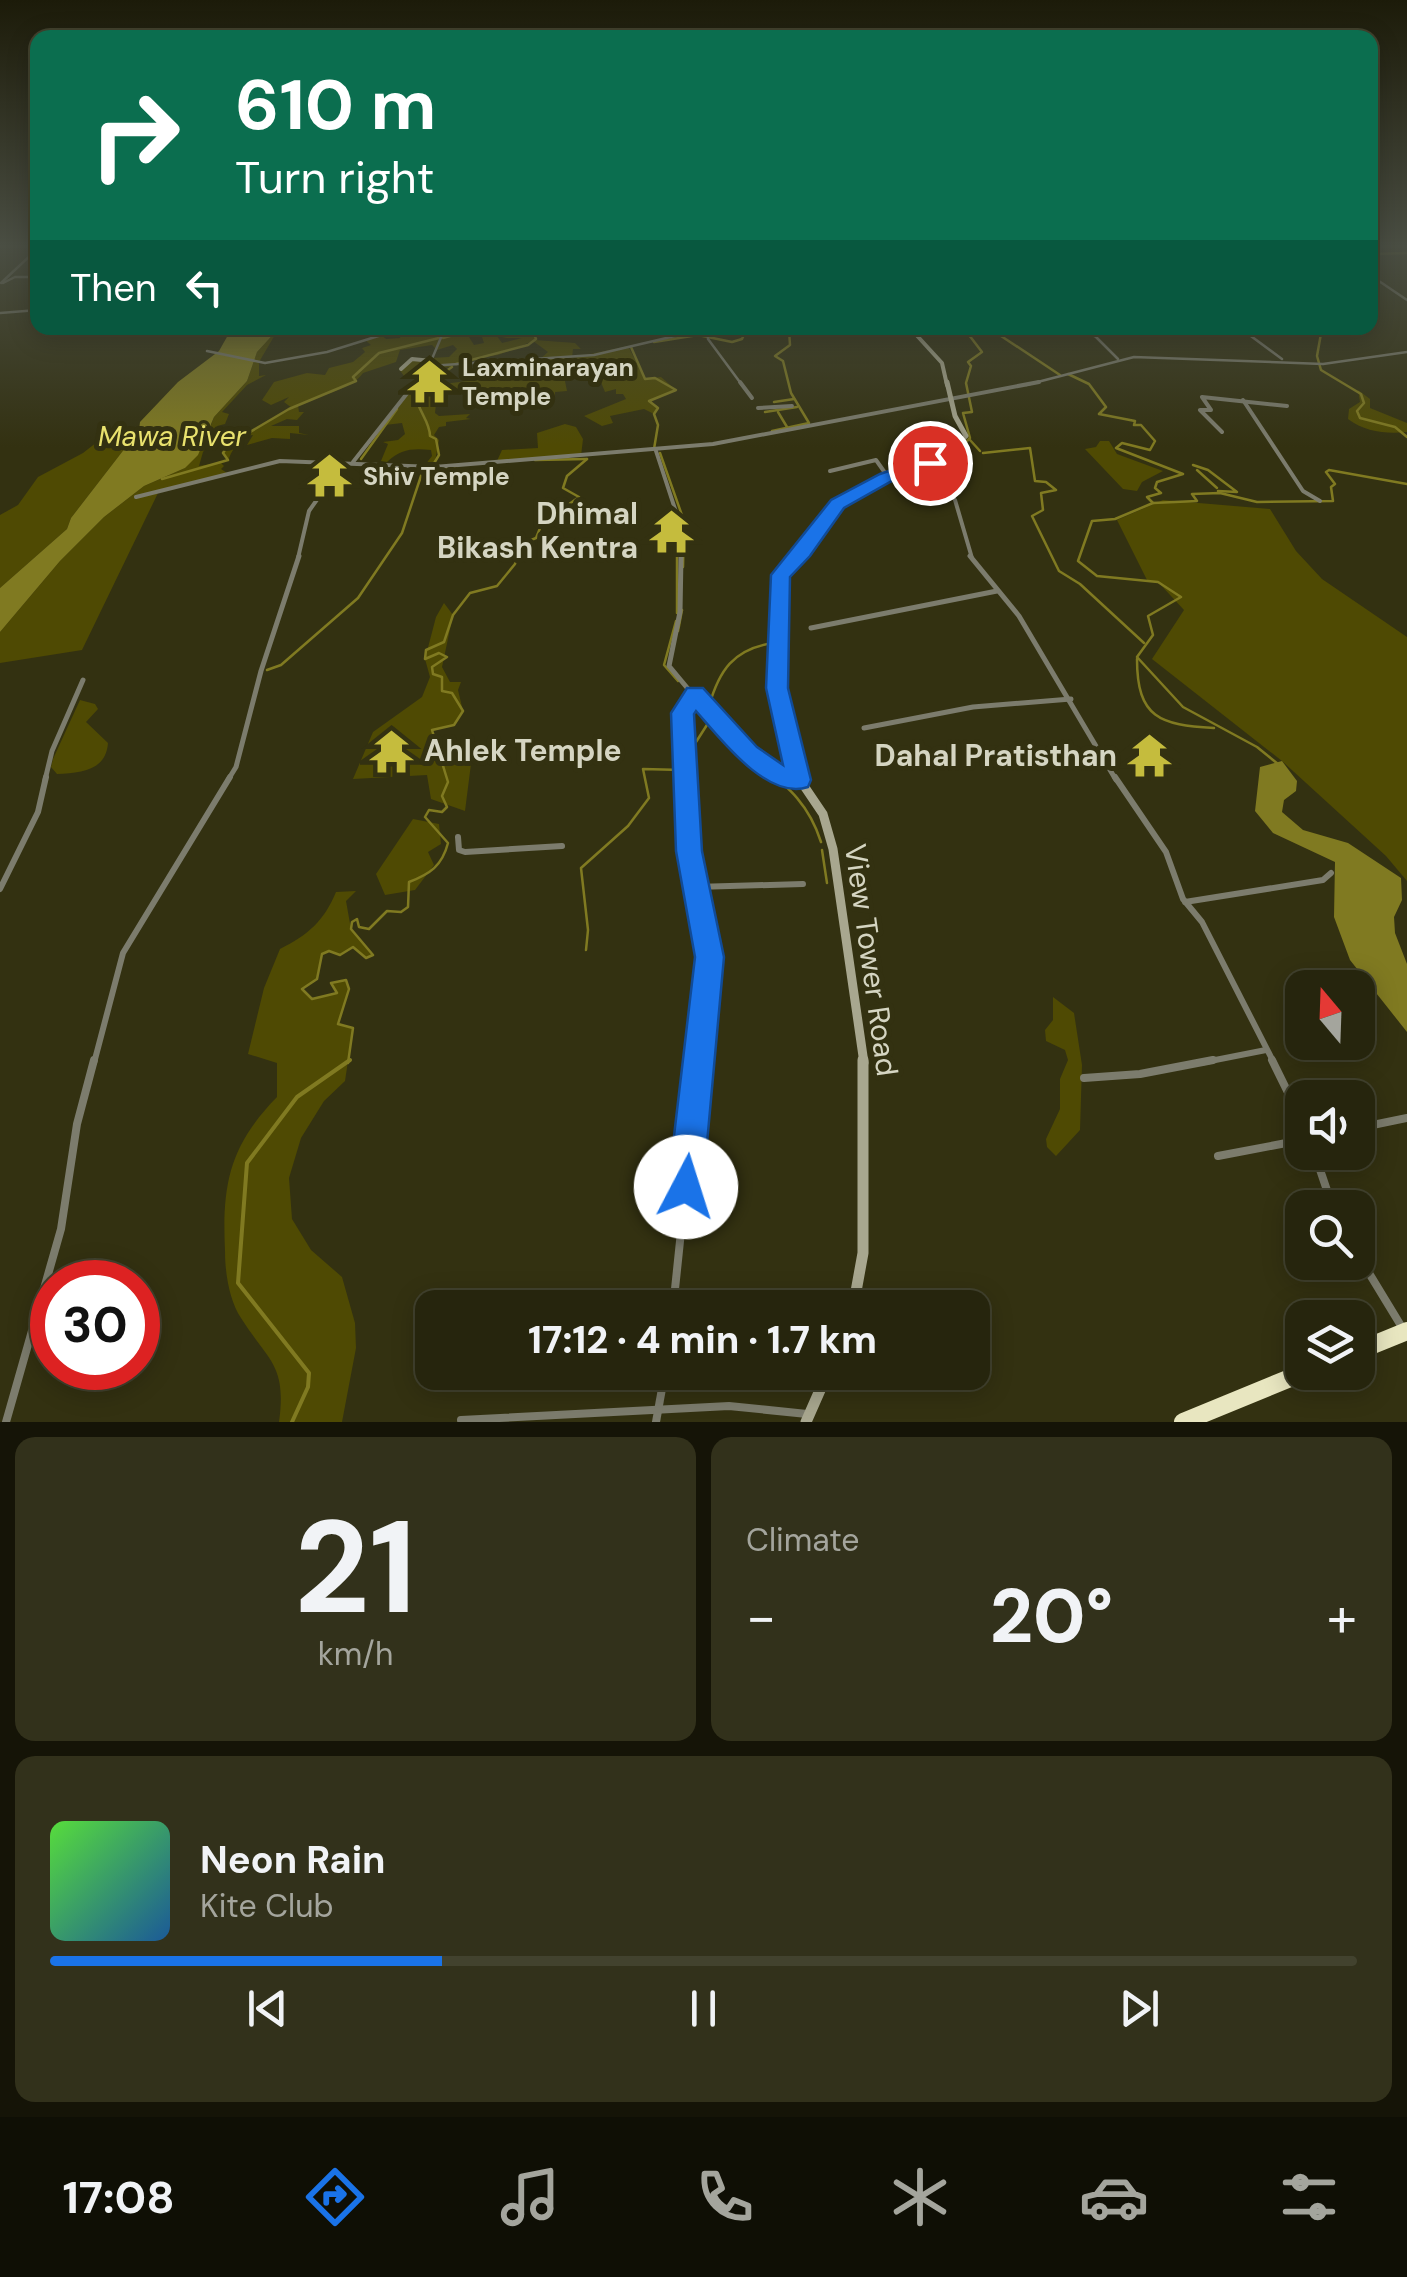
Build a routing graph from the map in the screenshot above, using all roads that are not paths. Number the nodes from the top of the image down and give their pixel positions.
1 (379, 335) edge
2 (442, 335) edge
3 (673, 335) edge
4 (708, 335) edge
5 (916, 335) edge
6 (1091, 335) edge
7 (1250, 335) edge
8 (207, 352) dead end
9 (1407, 352) edge
10 (1120, 360) junction
11 (1285, 361) junction
12 (430, 363) junction
13 (401, 368) dead end
14 (958, 397) junction
15 (752, 398) dead end
16 (1243, 400) junction
17 (792, 406) dead end
18 (1287, 406) dead end
19 (758, 408) dead end
20 (1222, 432) dead end
21 (898, 446) dead end
22 (656, 451) junction
23 (353, 462) junction
24 (343, 463) junction
25 (930, 463) junction
26 (914, 467) junction
27 (830, 471) dead end
28 (888, 477) junction
29 (136, 496) dead end
30 (1320, 501) dead end
31 (997, 591) junction
32 (811, 628) dead end
33 (83, 680) dead end
34 (695, 694) junction
35 (1071, 699) junction
36 (864, 728) dead end
37 (799, 780) junction
38 (458, 837) dead end
39 (562, 846) dead end
40 (1332, 873) dead end
41 (804, 884) dead end
42 (695, 887) junction
43 (0, 889) edge
44 (1184, 899) junction
45 (1266, 1050) junction
46 (1084, 1078) dead end
47 (1285, 1087) edge
48 (1407, 1118) edge
49 (1375, 1125) edge
50 (1285, 1143) edge
51 (1218, 1156) dead end
52 (1374, 1280) edge
53 (676, 1290) edge
54 (856, 1290) edge
55 (1406, 1332) edge
56 (1375, 1344) edge
57 (1285, 1380) edge
58 (661, 1390) edge
59 (820, 1390) edge
60 (658, 1408) junction
61 (460, 1420) edge
62 (807, 1420) edge
63 (6, 1422) edge
64 (656, 1422) edge
65 (1183, 1422) edge

1 - 8 street
2 - 12 street
3 - 12 street
4 - 15 street
5 - 14 street, View Tower Road
6 - 10 street
7 - 11 street
9 - 11 street
10 - 11 street
10 - 14 street
12 - 13 street
12 - 23 street
14 - 22 street
14 - 25 street, View Tower Road
16 - 18 street
16 - 20 street
16 - 30 street
17 - 19 street
21 - 26 street
22 - 23 street
22 - 34 street
23 - 24 street
24 - 29 street
24 - 63 street
25 - 26 street, View Tower Road
25 - 31 street
26 - 28 street, View Tower Road
27 - 28 street
28 - 37 street, View Tower Road
31 - 32 street
31 - 35 street
33 - 43 street
34 - 37 street
34 - 42 street
35 - 36 street
35 - 44 street
37 - 54 street, View Tower Road
38 - 39 street
40 - 44 street
41 - 42 street
42 - 53 street
44 - 45 street
45 - 46 street
45 - 47 street
48 - 49 street
50 - 51 street
52 - 55 street
55 - 56 highway
57 - 65 highway
58 - 60 street
59 - 62 street
60 - 61 street
60 - 62 street
60 - 64 street

